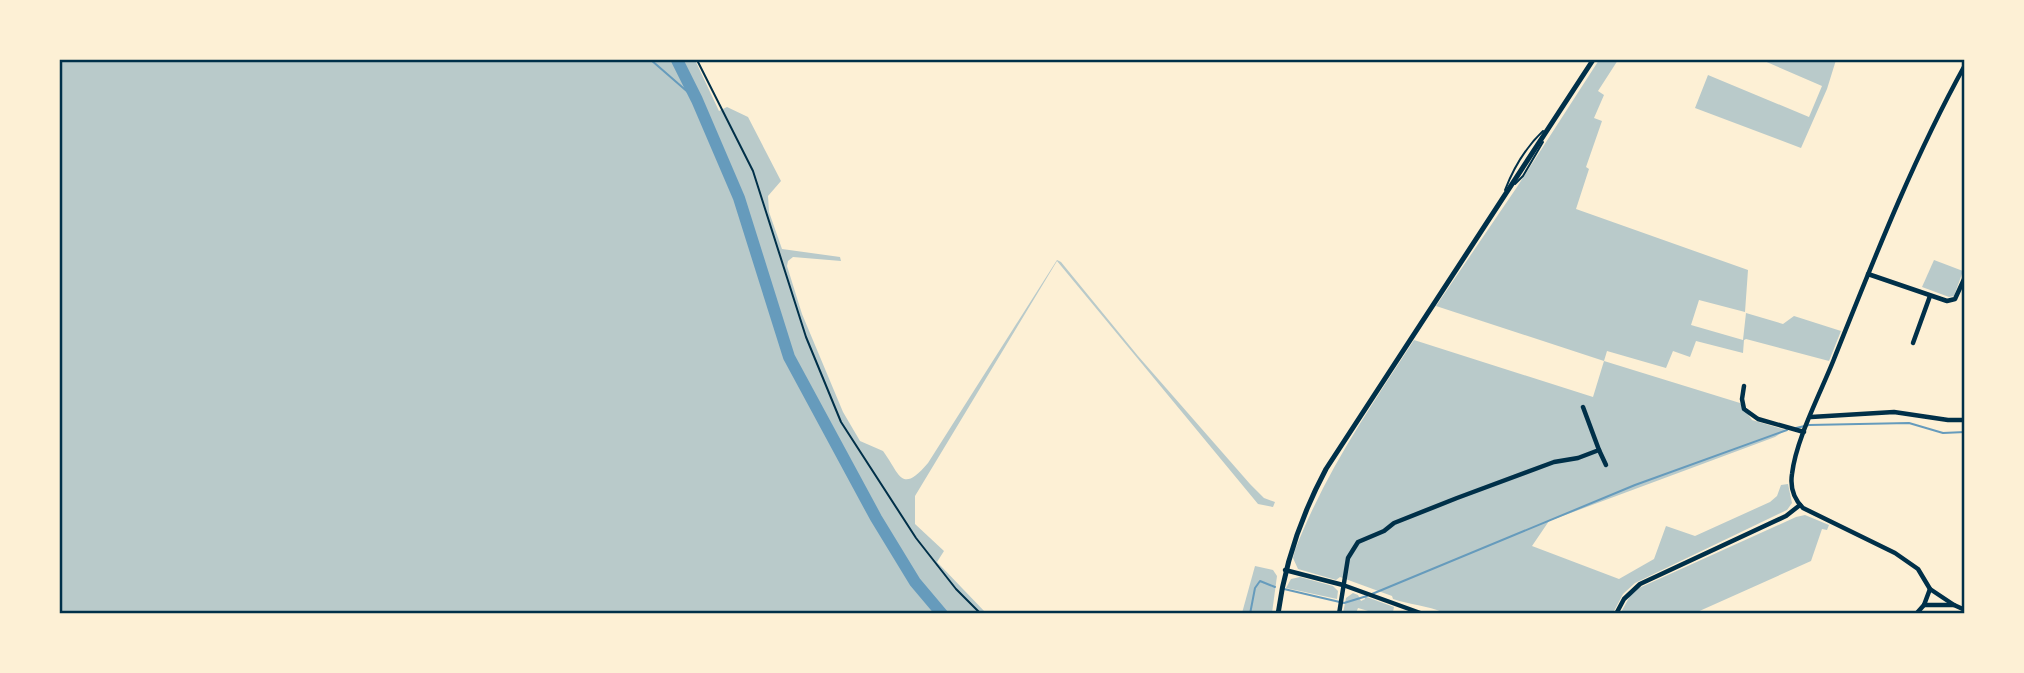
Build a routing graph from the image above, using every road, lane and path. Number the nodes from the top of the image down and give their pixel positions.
1 (697, 60) edge
2 (1593, 60) edge
3 (1965, 65) edge
4 (1868, 274) junction
5 (1965, 277) edge
6 (1930, 296) junction
7 (1913, 343) dead end
8 (1744, 386) dead end
9 (1583, 407) dead end
10 (1811, 417) junction
11 (1965, 420) edge
12 (1806, 428) junction
13 (1600, 450) junction
14 (1606, 465) dead end
15 (1800, 505) junction
16 (1285, 570) junction
17 (1343, 585) junction
18 (1930, 589) junction
19 (1924, 605) junction
20 (1954, 605) junction
21 (1965, 610) edge
22 (981, 614) edge
23 (1278, 614) edge
24 (1339, 614) edge
25 (1423, 614) edge
26 (1616, 614) edge
27 (1916, 614) edge

1 - 22 lane
2 - 16 main road
3 - 4 street
4 - 6 street
4 - 10 street
5 - 6 street
6 - 7 street
8 - 12 street
9 - 13 street
10 - 11 street
10 - 12 street
12 - 15 street
13 - 14 street
13 - 17 street
15 - 18 street
15 - 26 street
16 - 17 street
16 - 23 main road
17 - 24 street
17 - 25 street
18 - 19 street
18 - 20 street
19 - 20 street
19 - 27 street
20 - 21 street

